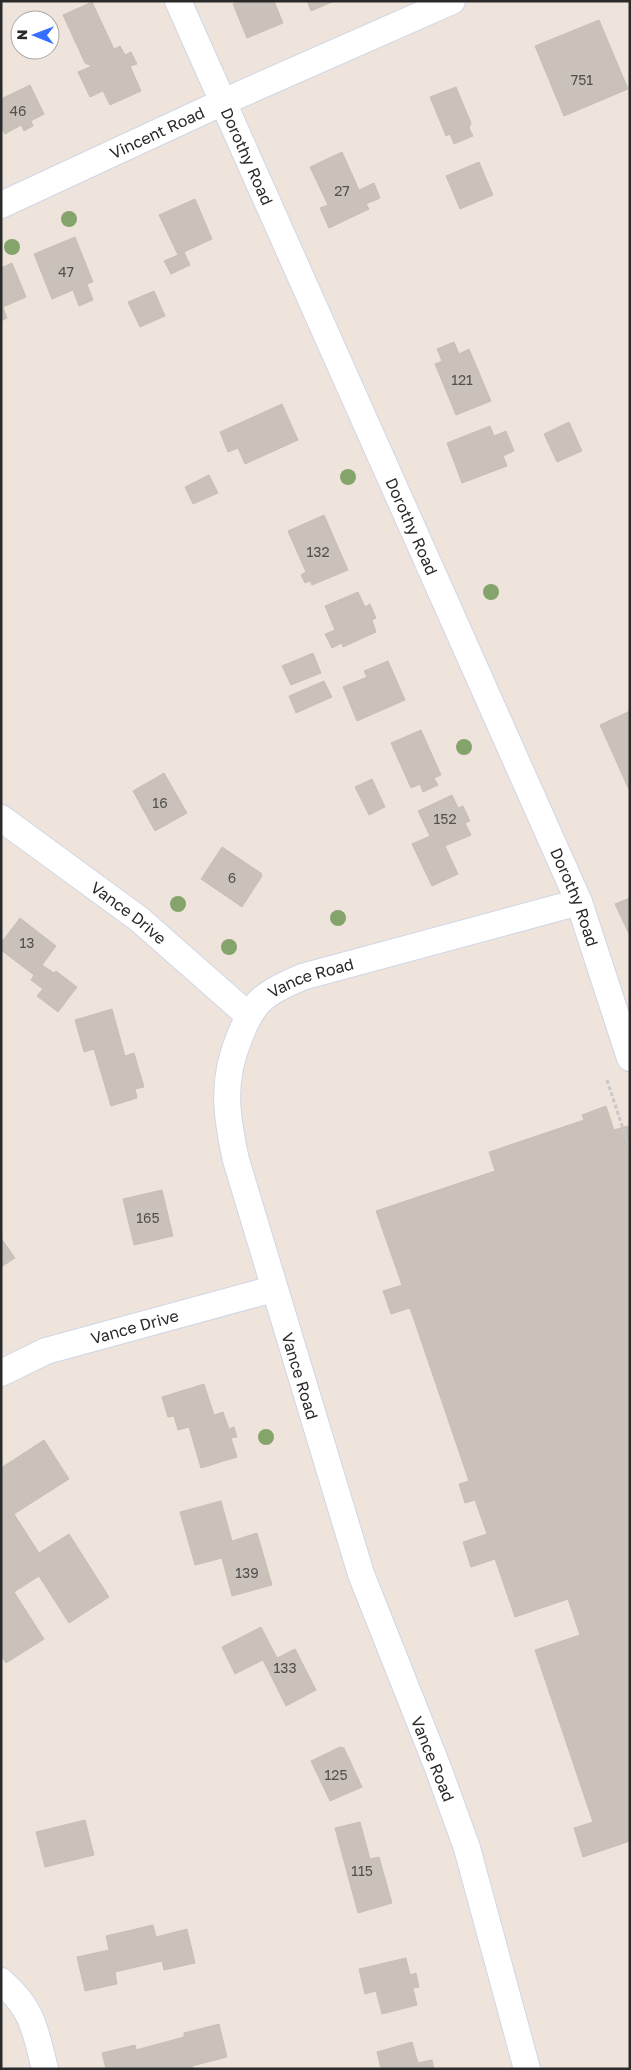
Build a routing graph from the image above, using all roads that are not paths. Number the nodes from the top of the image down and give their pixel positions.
1 (178, 1) edge
2 (452, 1) edge
3 (223, 102) junction
4 (1, 205) edge
5 (1, 818) edge
6 (579, 902) junction
7 (248, 1015) junction
8 (630, 1058) edge
9 (273, 1289) junction
10 (1, 1373) edge
11 (1, 1981) edge
12 (45, 2069) edge
13 (527, 2069) edge

1 - 3 street, Dorothy Road
2 - 3 street, Vincent Road
3 - 4 street, Vincent Road
3 - 6 street, Dorothy Road
5 - 7 street, Vance Drive
6 - 7 street, Vance Road
6 - 8 street, Dorothy Road
7 - 9 street, Vance Road
9 - 10 street, Vance Drive
9 - 13 street, Vance Road
11 - 12 street

